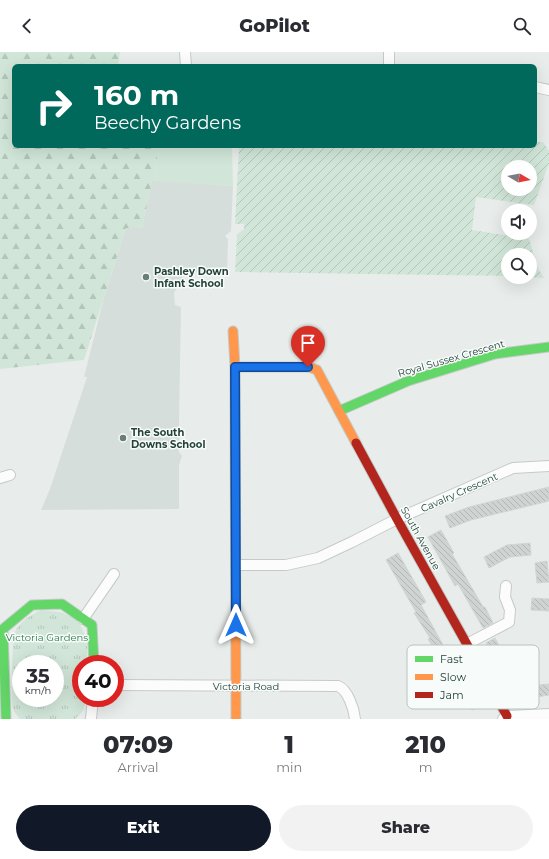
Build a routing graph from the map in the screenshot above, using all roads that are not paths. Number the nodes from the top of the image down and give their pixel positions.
1 (185, 52) edge
2 (390, 52) edge
3 (186, 64) edge
4 (389, 64) edge
5 (537, 87) edge
6 (549, 90) edge
7 (233, 331) dead end
8 (549, 347) edge
9 (235, 367) junction
10 (339, 411) junction
11 (549, 466) edge
12 (10, 474) dead end
13 (0, 478) edge
14 (398, 519) junction
15 (236, 565) junction
16 (114, 574) dead end
17 (506, 586) dead end
18 (83, 619) junction
19 (467, 644) joint
20 (94, 655) edge
21 (124, 685) edge
22 (236, 686) junction
23 (92, 707) edge
24 (549, 714) edge
25 (505, 717) edge
26 (6, 719) edge
27 (91, 719) edge
28 (236, 719) edge
29 (355, 719) edge

1 - 3 street
2 - 4 street
5 - 6 street
7 - 9 street
8 - 10 street, Royal Sussex Crescent
9 - 10 street, South Avenue
9 - 15 street
10 - 14 street, South Avenue
11 - 14 street, Cavalry Crescent
12 - 13 street
14 - 15 street, Cavalry Crescent
14 - 19 street, South Avenue
15 - 22 street
16 - 18 street
17 - 19 street
18 - 20 street
18 - 26 street
21 - 22 street, Victoria Road
22 - 28 street
22 - 29 street, Victoria Road
23 - 27 street
24 - 25 street

